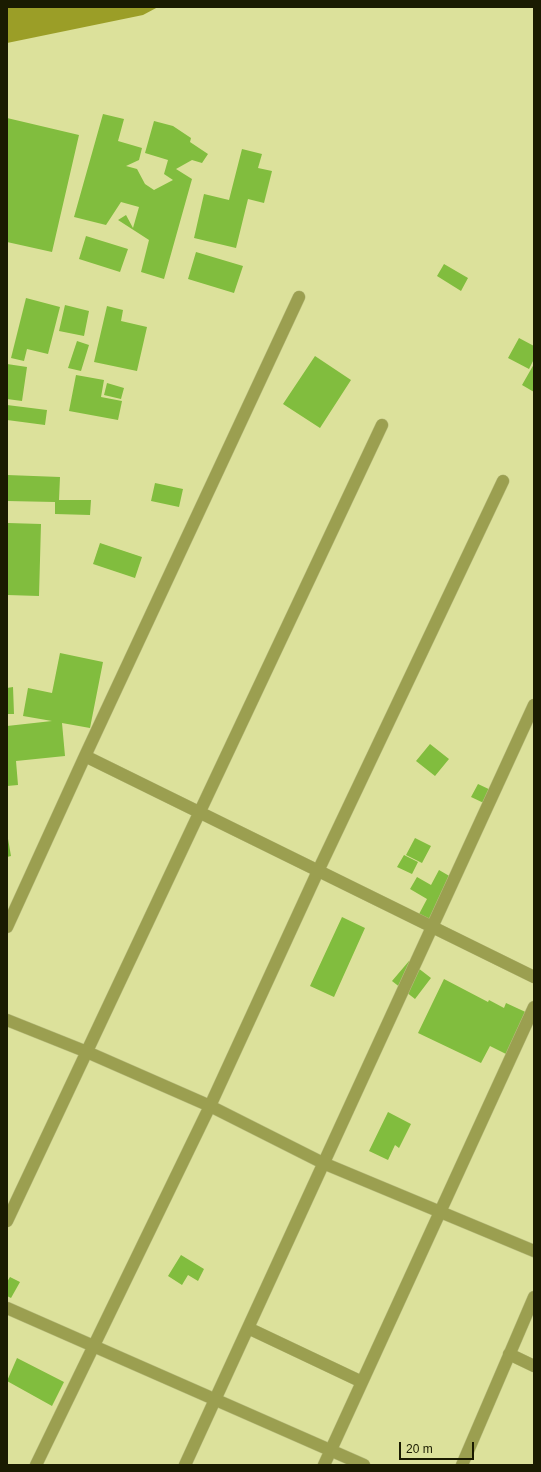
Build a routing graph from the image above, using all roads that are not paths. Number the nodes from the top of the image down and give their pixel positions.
1 (299, 297) dead end
2 (382, 425) dead end
3 (504, 481) dead end
4 (534, 705) edge
5 (85, 756) junction
6 (200, 813) junction
7 (318, 871) junction
8 (432, 926) junction
9 (7, 927) edge
10 (534, 976) edge
11 (534, 1007) edge
12 (7, 1020) edge
13 (87, 1052) junction
14 (210, 1106) junction
15 (323, 1163) junction
16 (440, 1212) junction
17 (7, 1221) edge
18 (534, 1251) edge
19 (534, 1297) edge
20 (7, 1308) edge
21 (248, 1328) junction
22 (94, 1345) junction
23 (509, 1354) junction
24 (534, 1366) edge
25 (362, 1382) junction
26 (216, 1398) junction
27 (330, 1450) junction
28 (36, 1465) edge
29 (185, 1465) edge
30 (324, 1465) edge
31 (364, 1465) edge
32 (462, 1465) edge

1 - 5 street
2 - 6 street
3 - 7 street
4 - 8 street
5 - 6 street
5 - 9 street
6 - 7 street
6 - 13 street
7 - 8 street
7 - 14 street
8 - 10 street
8 - 15 street
11 - 16 street
12 - 13 street
13 - 14 street
13 - 17 street
14 - 15 street
14 - 22 street
15 - 16 street
15 - 21 street
16 - 18 street
16 - 25 street
19 - 23 street
20 - 22 street
21 - 25 street
21 - 26 street
22 - 26 street
22 - 28 street
23 - 24 street
23 - 32 street
25 - 27 street
26 - 27 street
26 - 29 street
27 - 30 street
27 - 31 street

